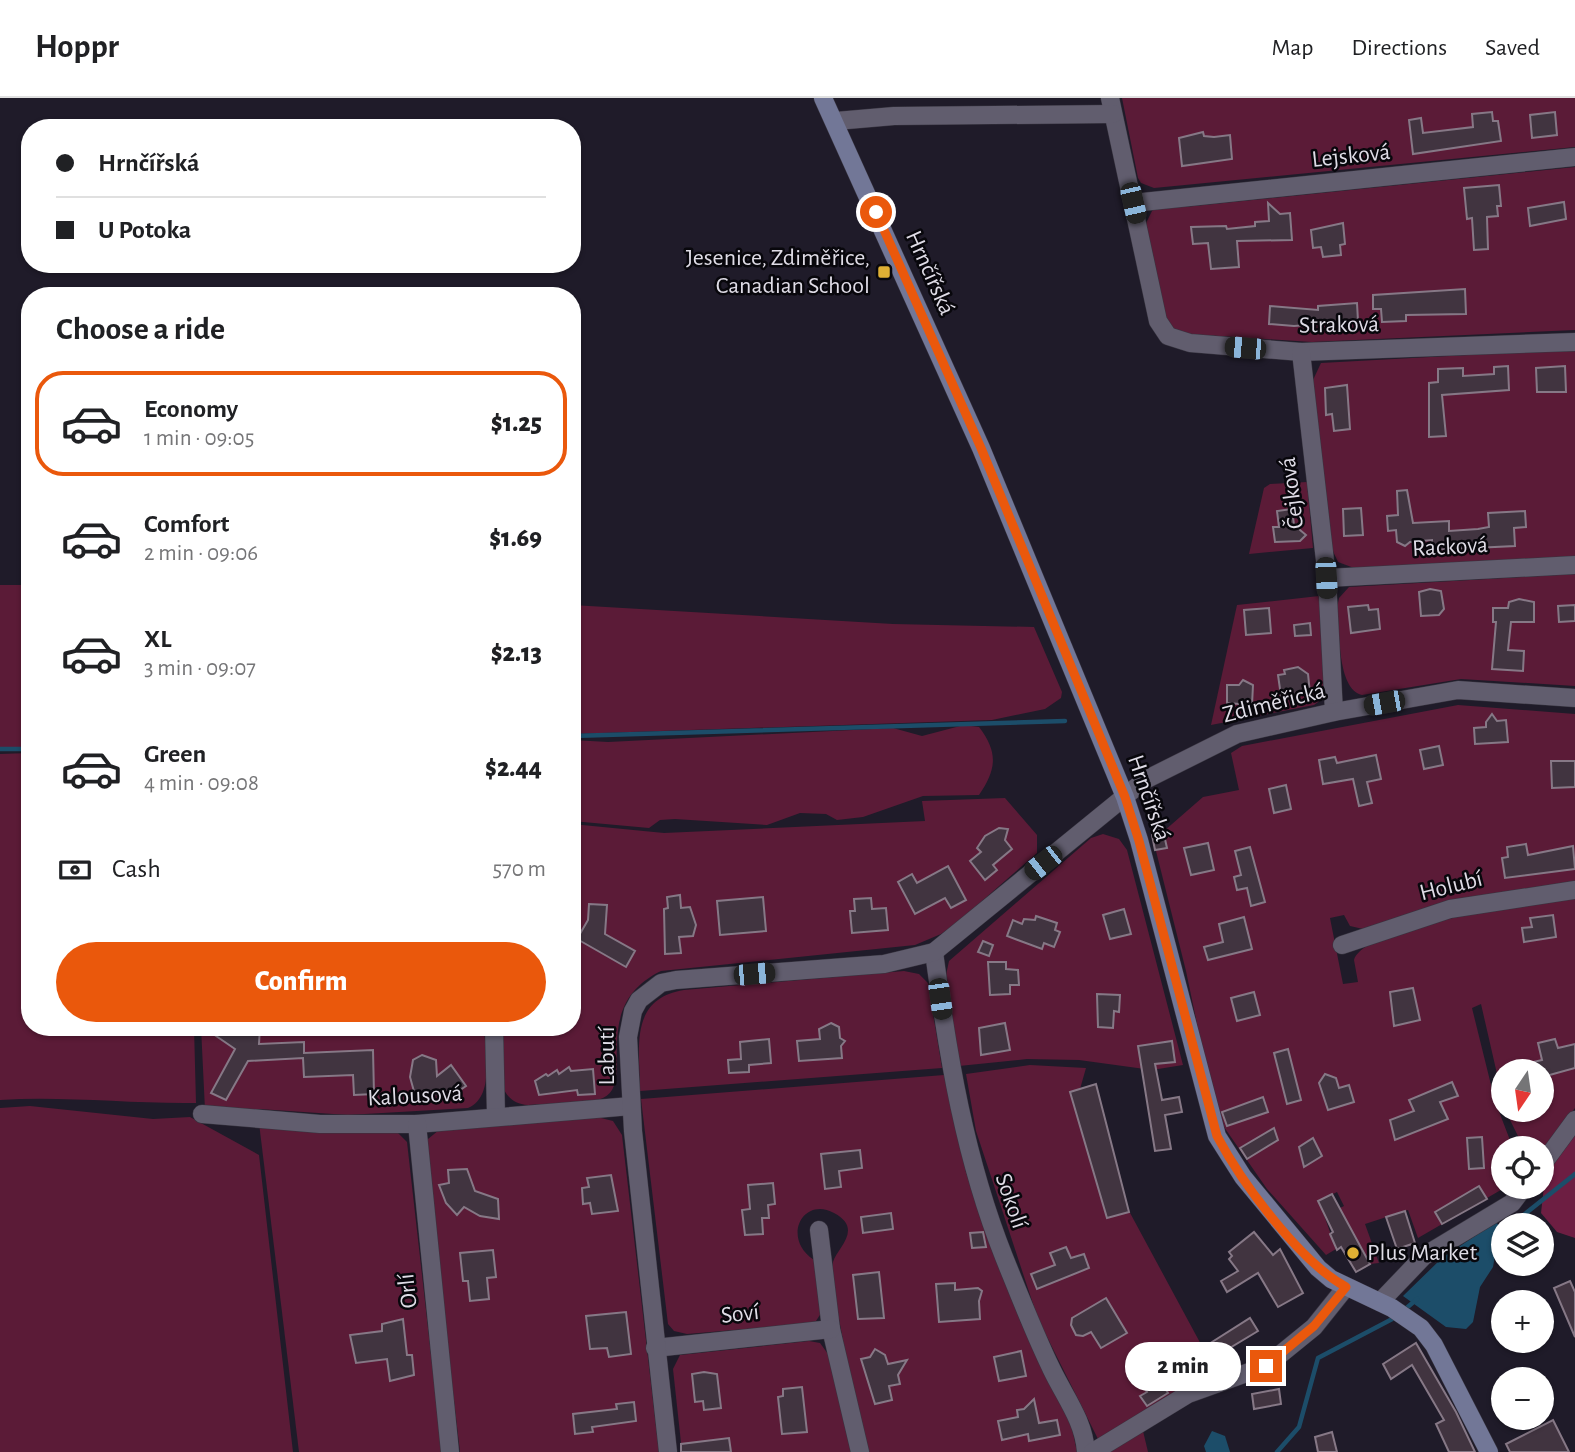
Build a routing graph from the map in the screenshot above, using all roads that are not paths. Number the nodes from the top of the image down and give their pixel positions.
1 (823, 98) edge
2 (1112, 106) edge
3 (836, 121) junction
4 (1575, 157) edge
5 (1133, 203) junction
6 (1575, 342) edge
7 (1301, 352) junction
8 (1575, 565) edge
9 (1326, 578) junction
10 (1575, 698) edge
11 (1334, 712) junction
12 (1125, 797) junction
13 (1575, 890) edge
14 (1342, 945) dead end
15 (934, 952) junction
16 (494, 1036) edge
17 (631, 1106) junction
18 (202, 1114) dead end
19 (496, 1115) junction
20 (1575, 1120) edge
21 (417, 1124) junction
22 (1554, 1149) edge
23 (1515, 1199) edge
24 (819, 1230) dead end
25 (1346, 1287) junction
26 (1386, 1305) junction
27 (831, 1329) junction
28 (655, 1348) junction
29 (450, 1452) edge
30 (668, 1452) edge
31 (860, 1452) edge
32 (1086, 1452) edge
33 (1093, 1452) edge
34 (1489, 1452) edge

1 - 3 street, Hrnčířská
2 - 3 street, Straková
2 - 5 street, Straková
3 - 12 street, Hrnčířská
4 - 5 street, Lejsková
5 - 7 street, Straková
6 - 7 street, Straková
7 - 9 street, Čejková
8 - 9 street, Racková
9 - 11 street, Čejková
10 - 11 street, Zdiměřická
11 - 12 street, Zdiměřická
12 - 15 street, Labutí
12 - 25 street, Hrnčířská
13 - 14 street, Holubí
15 - 17 street, Labutí
15 - 32 street, Sokolí
16 - 19 street
17 - 19 street, Kalousová
17 - 28 street, Labutí
18 - 21 street, Kalousová
19 - 21 street, Kalousová
20 - 22 street
21 - 29 street, Orlí
23 - 26 street
24 - 27 street
25 - 26 street, Hrnčířská
25 - 33 street
26 - 34 street, Hrnčířská
27 - 28 street, Soví
27 - 31 street
28 - 30 street, Labutí

